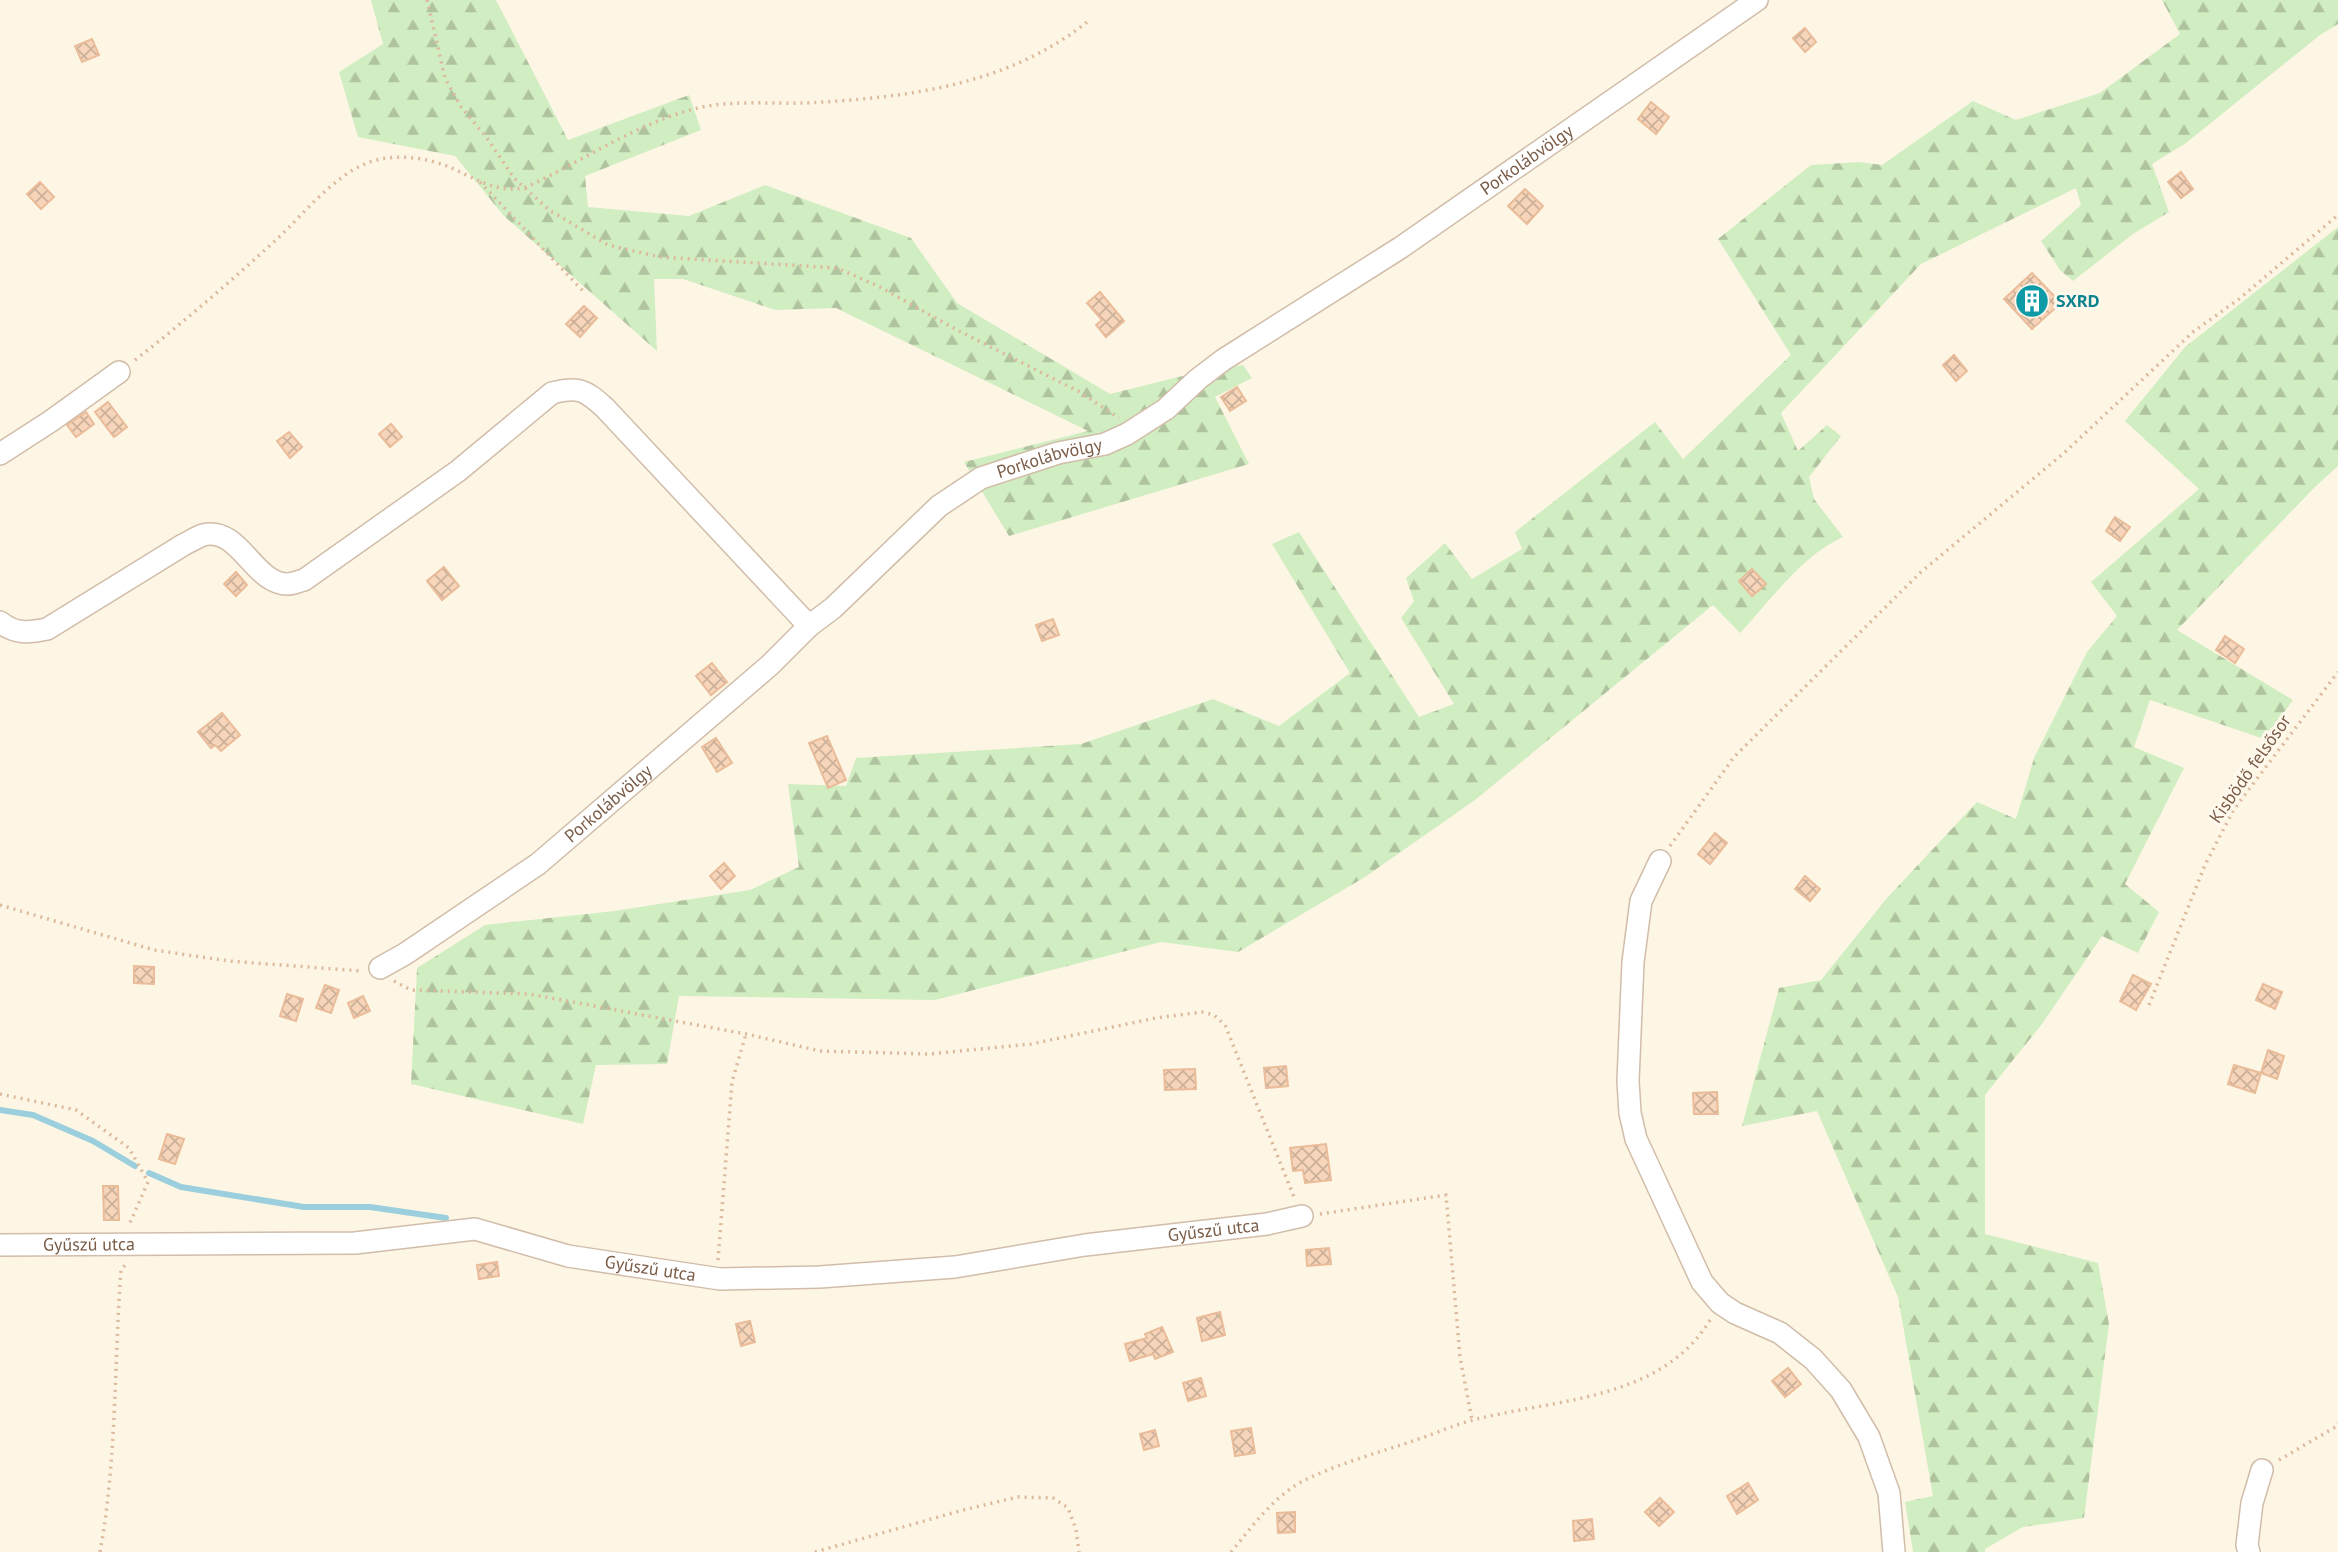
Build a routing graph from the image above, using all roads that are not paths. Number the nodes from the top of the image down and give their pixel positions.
1 (1757, 0) edge
2 (119, 372) road end
3 (0, 454) edge
4 (0, 622) edge
5 (809, 626) junction
6 (1660, 862) road end
7 (380, 968) road end
8 (1302, 1216) road end
9 (0, 1245) edge
10 (2262, 1471) road end
11 (1894, 1552) edge
12 (2249, 1552) edge

1 - 5 street, Porkolábvölgy
2 - 3 street
4 - 5 street
5 - 7 street, Porkolábvölgy
6 - 11 street
8 - 9 street, Gyűszű utca
10 - 12 street

